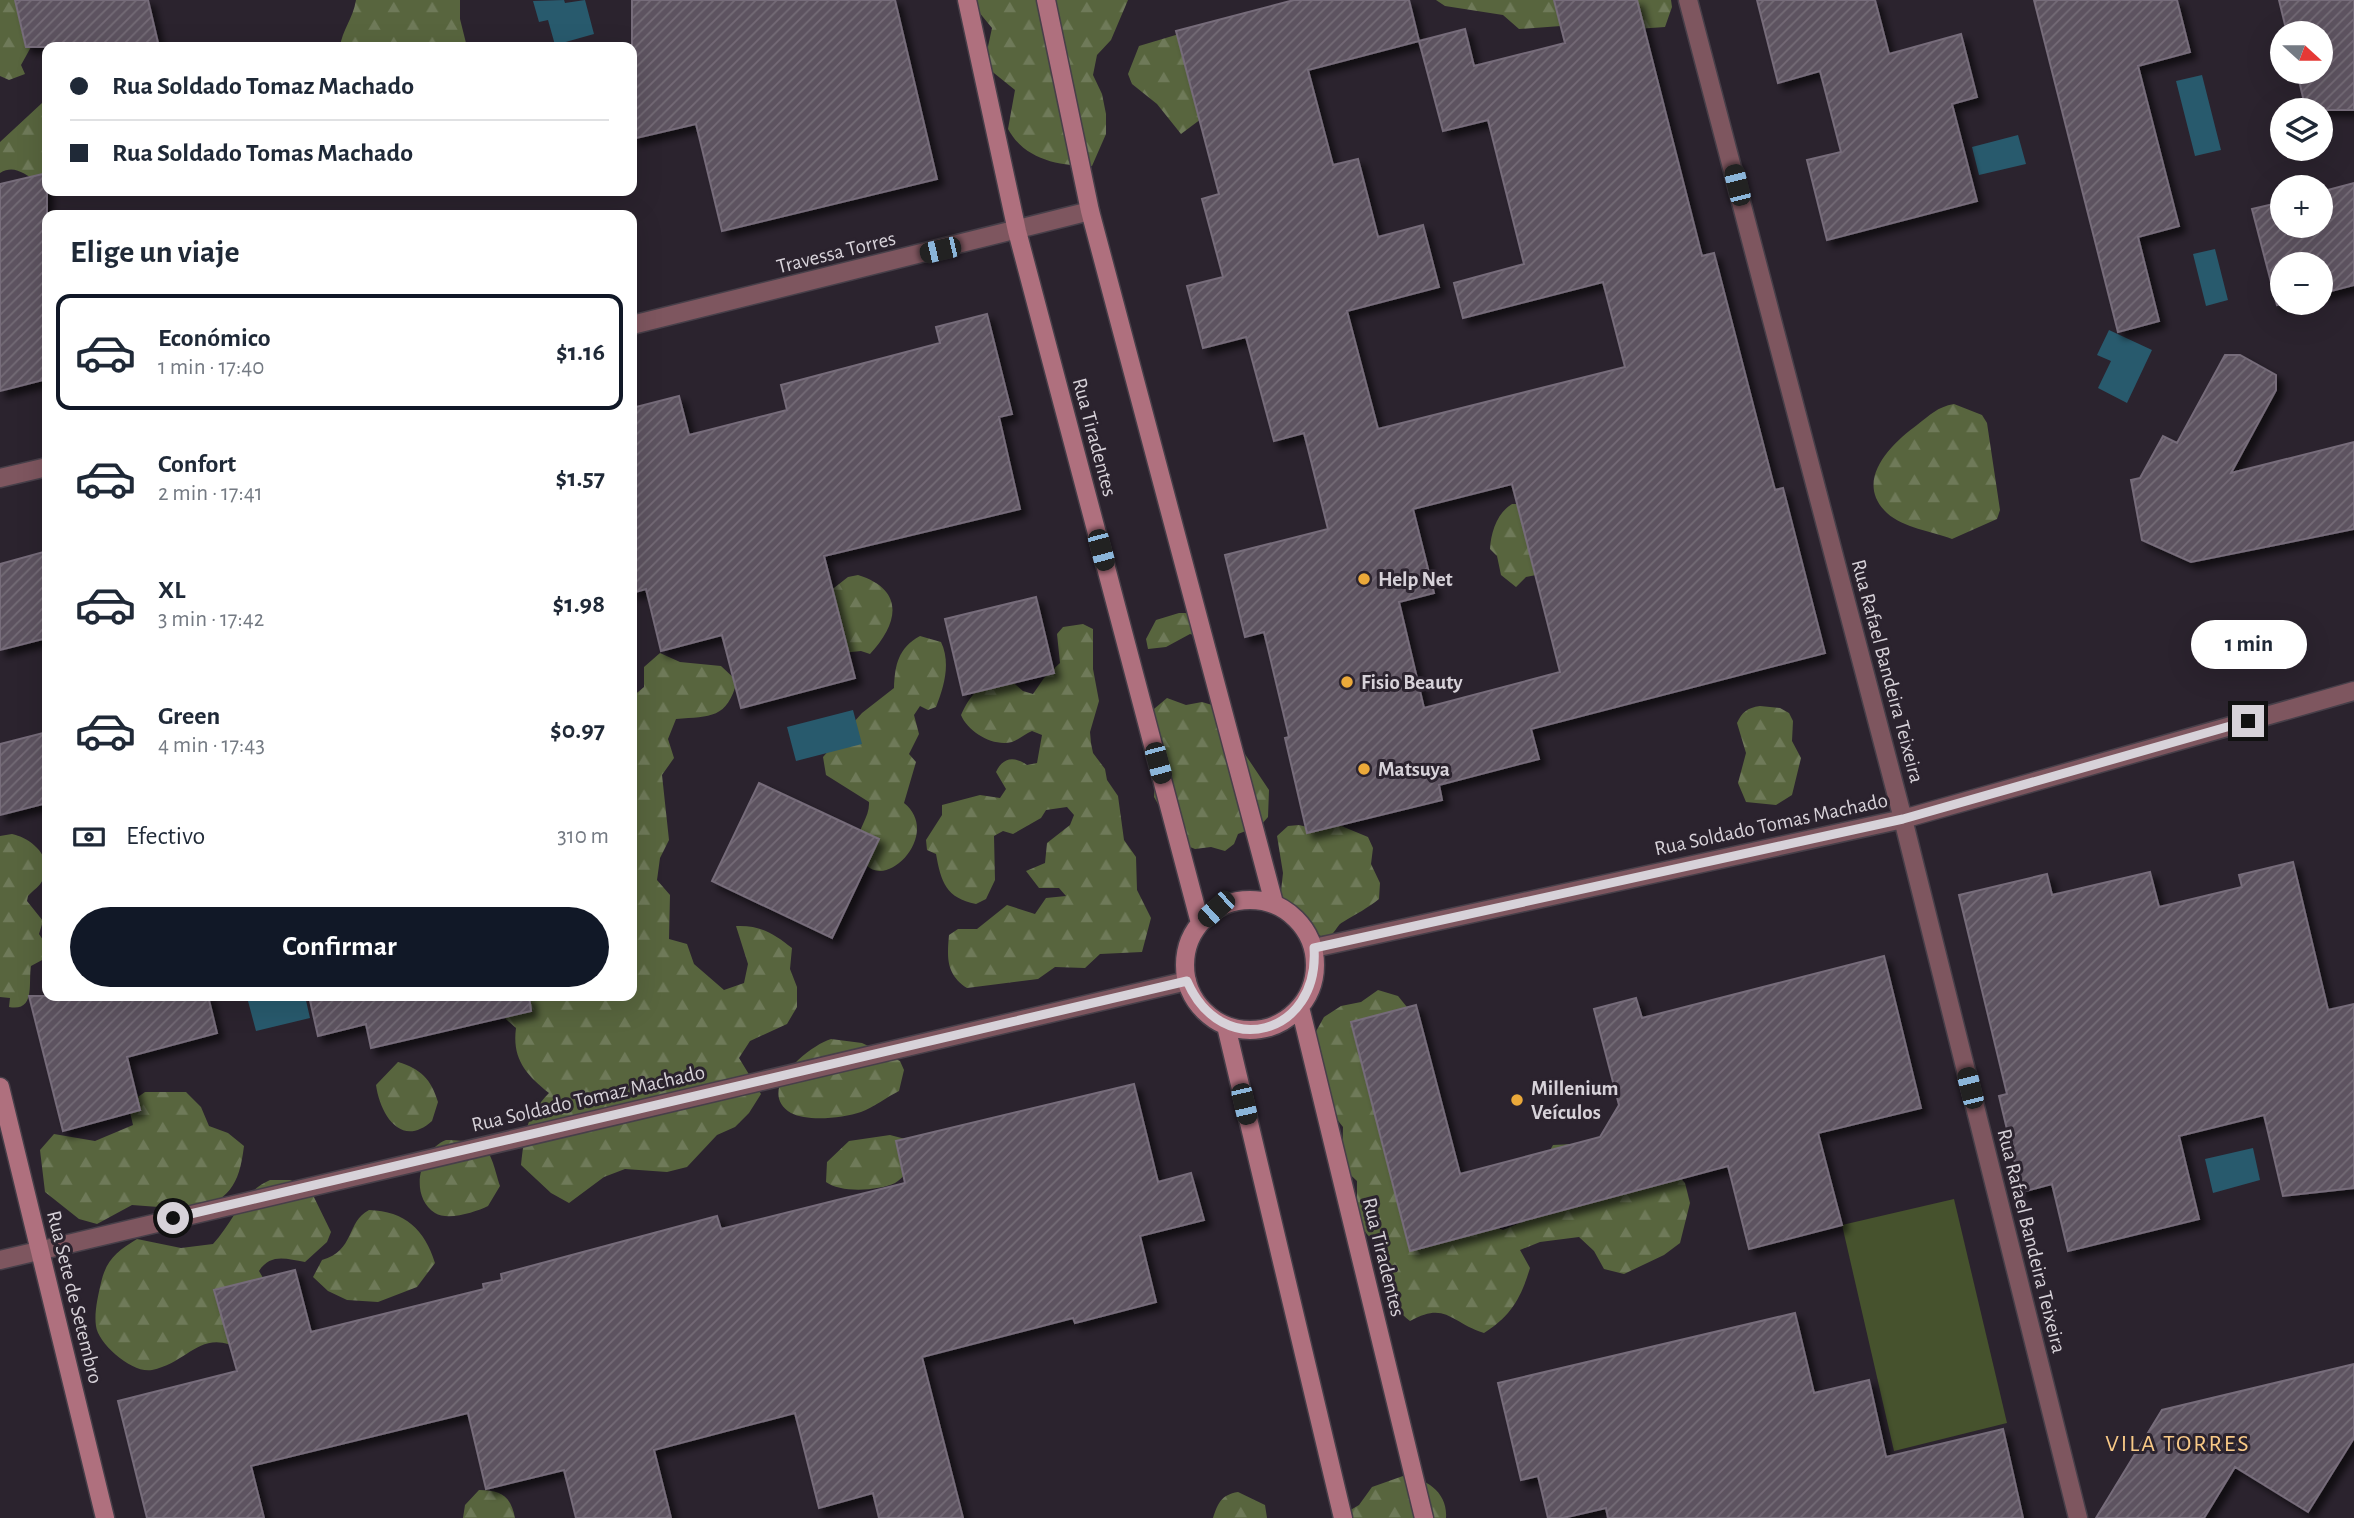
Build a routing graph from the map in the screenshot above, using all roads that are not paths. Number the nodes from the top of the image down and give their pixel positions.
1 (967, 0) edge
2 (1046, 0) edge
3 (1688, 0) edge
4 (1090, 211) junction
5 (1017, 231) junction
6 (637, 324) edge
7 (42, 468) edge
8 (0, 478) edge
9 (2354, 691) edge
10 (1903, 819) junction
11 (1274, 903) junction
12 (1200, 923) junction
13 (1314, 948) junction
14 (1187, 981) junction
15 (1300, 1006) junction
16 (1226, 1026) junction
17 (0, 1087) edge
18 (40, 1249) junction
19 (0, 1260) edge
20 (105, 1518) edge
21 (1343, 1518) edge
22 (1424, 1518) edge
23 (2078, 1518) edge

1 - 5 main road, Rua Tiradentes
2 - 4 main road
3 - 10 street, Rua Rafael Bandeira Teixeira
4 - 5 street, Travessa Torres
4 - 11 main road
5 - 6 street, Travessa Torres
5 - 12 main road, Rua Tiradentes
7 - 8 street
9 - 10 street, Rua Soldado Tomas Machado
10 - 13 street, Rua Soldado Tomas Machado
10 - 23 street, Rua Rafael Bandeira Teixeira
11 - 12 main road
11 - 13 main road
12 - 14 main road
13 - 15 main road
14 - 16 main road
14 - 18 street, Rua Soldado Tomaz Machado
15 - 16 main road
15 - 22 main road, Rua Tiradentes
16 - 21 main road
17 - 18 main road, Rua Sete de Setembro
18 - 19 street, Rua Soldado Tomaz Machado
18 - 20 main road, Rua Sete de Setembro

